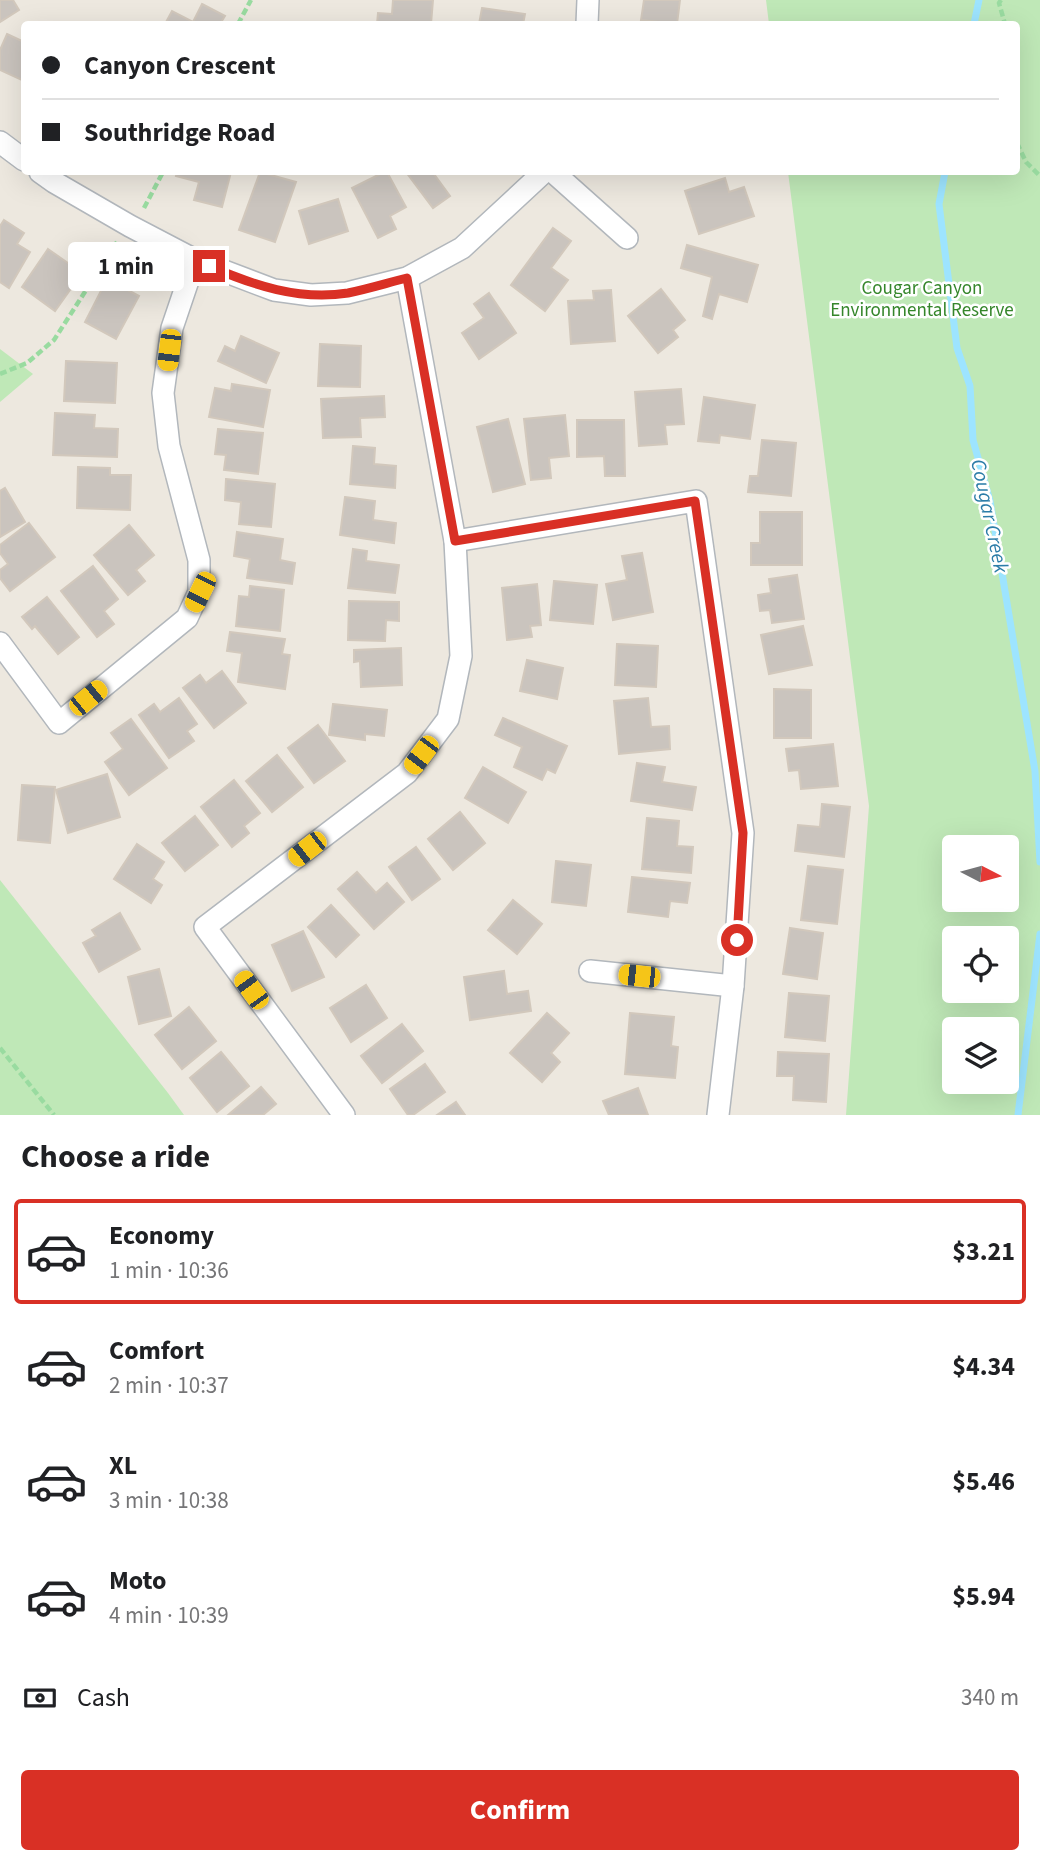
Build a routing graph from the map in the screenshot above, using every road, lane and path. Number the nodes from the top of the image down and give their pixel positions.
1 (251, 0) edge
2 (588, 0) edge
3 (1001, 0) edge
4 (240, 21) edge
5 (587, 21) edge
6 (1004, 21) edge
7 (0, 142) edge
8 (1020, 149) edge
9 (21, 158) edge
10 (44, 175) edge
11 (161, 175) edge
12 (541, 175) edge
13 (556, 175) edge
14 (1040, 176) edge
15 (144, 208) dead end
16 (627, 238) dead end
17 (117, 242) dead end
18 (195, 260) junction
19 (407, 278) junction
20 (0, 374) edge
21 (455, 541) junction
22 (0, 643) edge
23 (590, 971) dead end
24 (733, 986) junction
25 (0, 1048) edge
26 (54, 1115) edge
27 (344, 1115) edge
28 (718, 1115) edge

1 - 4 path
2 - 5 street
3 - 6 path
7 - 9 street
8 - 14 path
10 - 18 street
11 - 15 path
12 - 19 street
13 - 16 street
17 - 20 path
18 - 19 street
18 - 22 street
19 - 21 street
21 - 24 street
21 - 27 street
23 - 24 street
24 - 28 street
25 - 26 path

